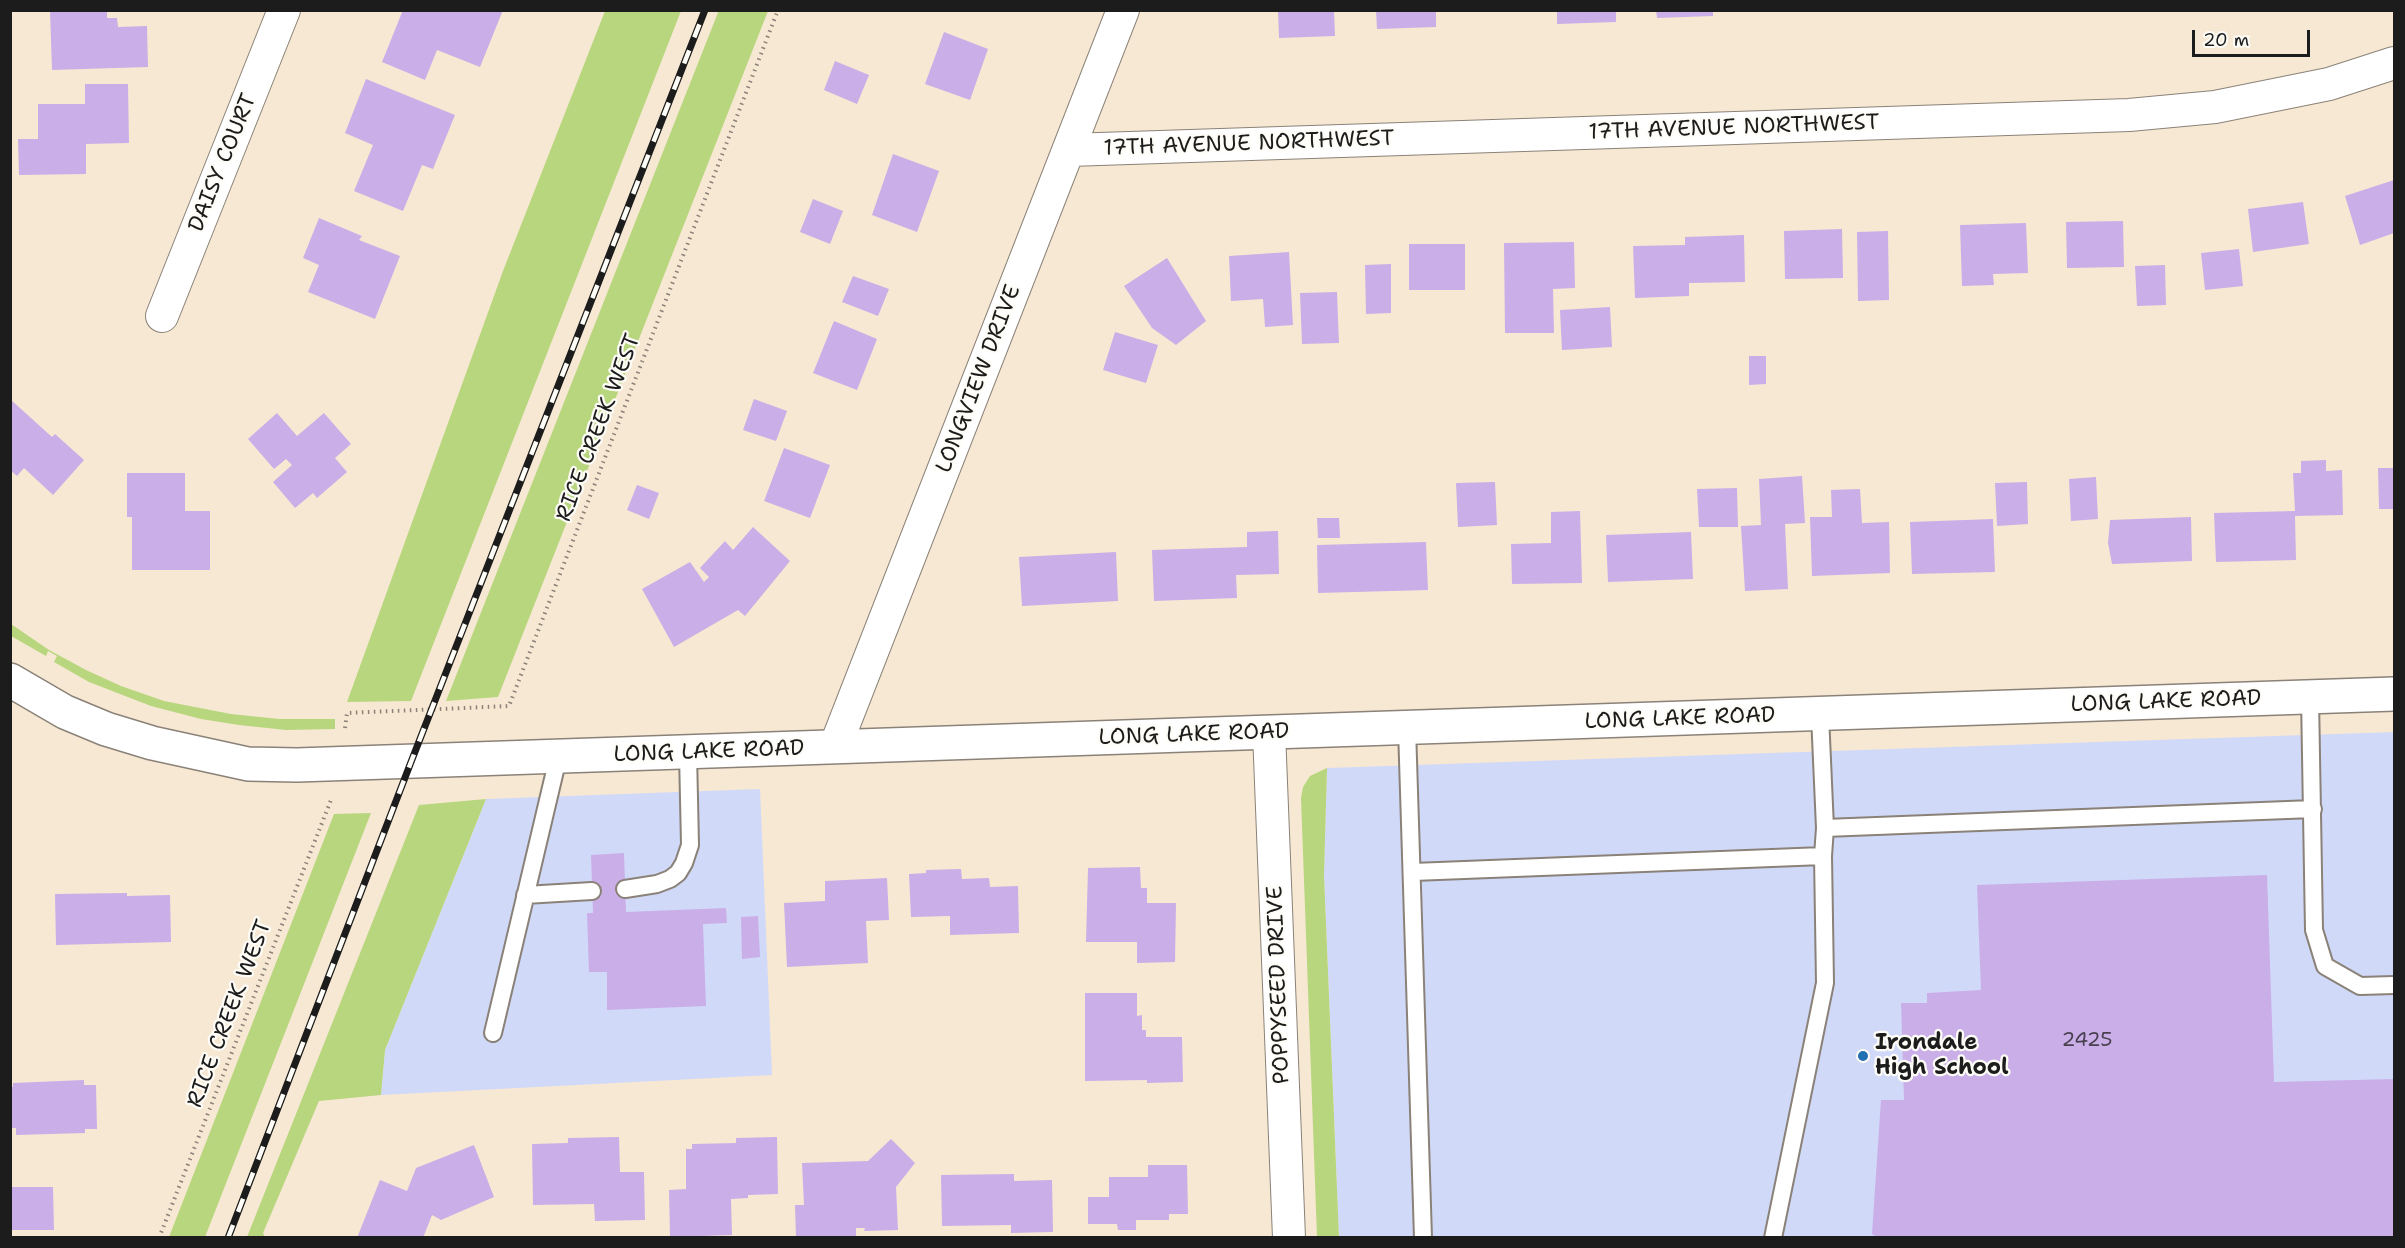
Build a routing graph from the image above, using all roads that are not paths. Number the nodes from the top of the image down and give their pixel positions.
1 (284, 10) edge
2 (1123, 10) edge
3 (2394, 63) edge
4 (1069, 150) junction
5 (162, 316) dead end
6 (10, 680) edge
7 (2394, 694) edge
8 (2310, 696) junction
9 (1820, 715) junction
10 (1407, 728) junction
11 (1269, 732) junction
12 (835, 747) junction
13 (688, 753) junction
14 (558, 758) junction
15 (2313, 808) junction
16 (1825, 828) junction
17 (1823, 856) junction
18 (1413, 872) junction
19 (625, 889) dead end
20 (592, 891) dead end
21 (525, 895) junction
22 (2394, 985) edge
23 (493, 1033) dead end
24 (1289, 1238) edge
25 (1423, 1238) edge
26 (1773, 1238) edge

1 - 5 street, DAISY COURT
2 - 4 street, LONGVIEW DRIVE
3 - 4 street, 17TH AVENUE NORTHWEST
4 - 12 street, LONGVIEW DRIVE
6 - 14 street, LONG LAKE ROAD
7 - 8 street, LONG LAKE ROAD
8 - 9 street, LONG LAKE ROAD
8 - 15 lane
9 - 10 street, LONG LAKE ROAD
9 - 16 lane
10 - 11 street, LONG LAKE ROAD
10 - 18 lane
11 - 12 street, LONG LAKE ROAD
11 - 24 street, POPPYSEED DRIVE
12 - 13 street, LONG LAKE ROAD
13 - 14 street, LONG LAKE ROAD
13 - 19 lane
14 - 21 lane
15 - 16 lane
15 - 22 lane
16 - 17 lane
17 - 18 lane
17 - 26 lane
18 - 25 lane
20 - 21 lane
21 - 23 lane

